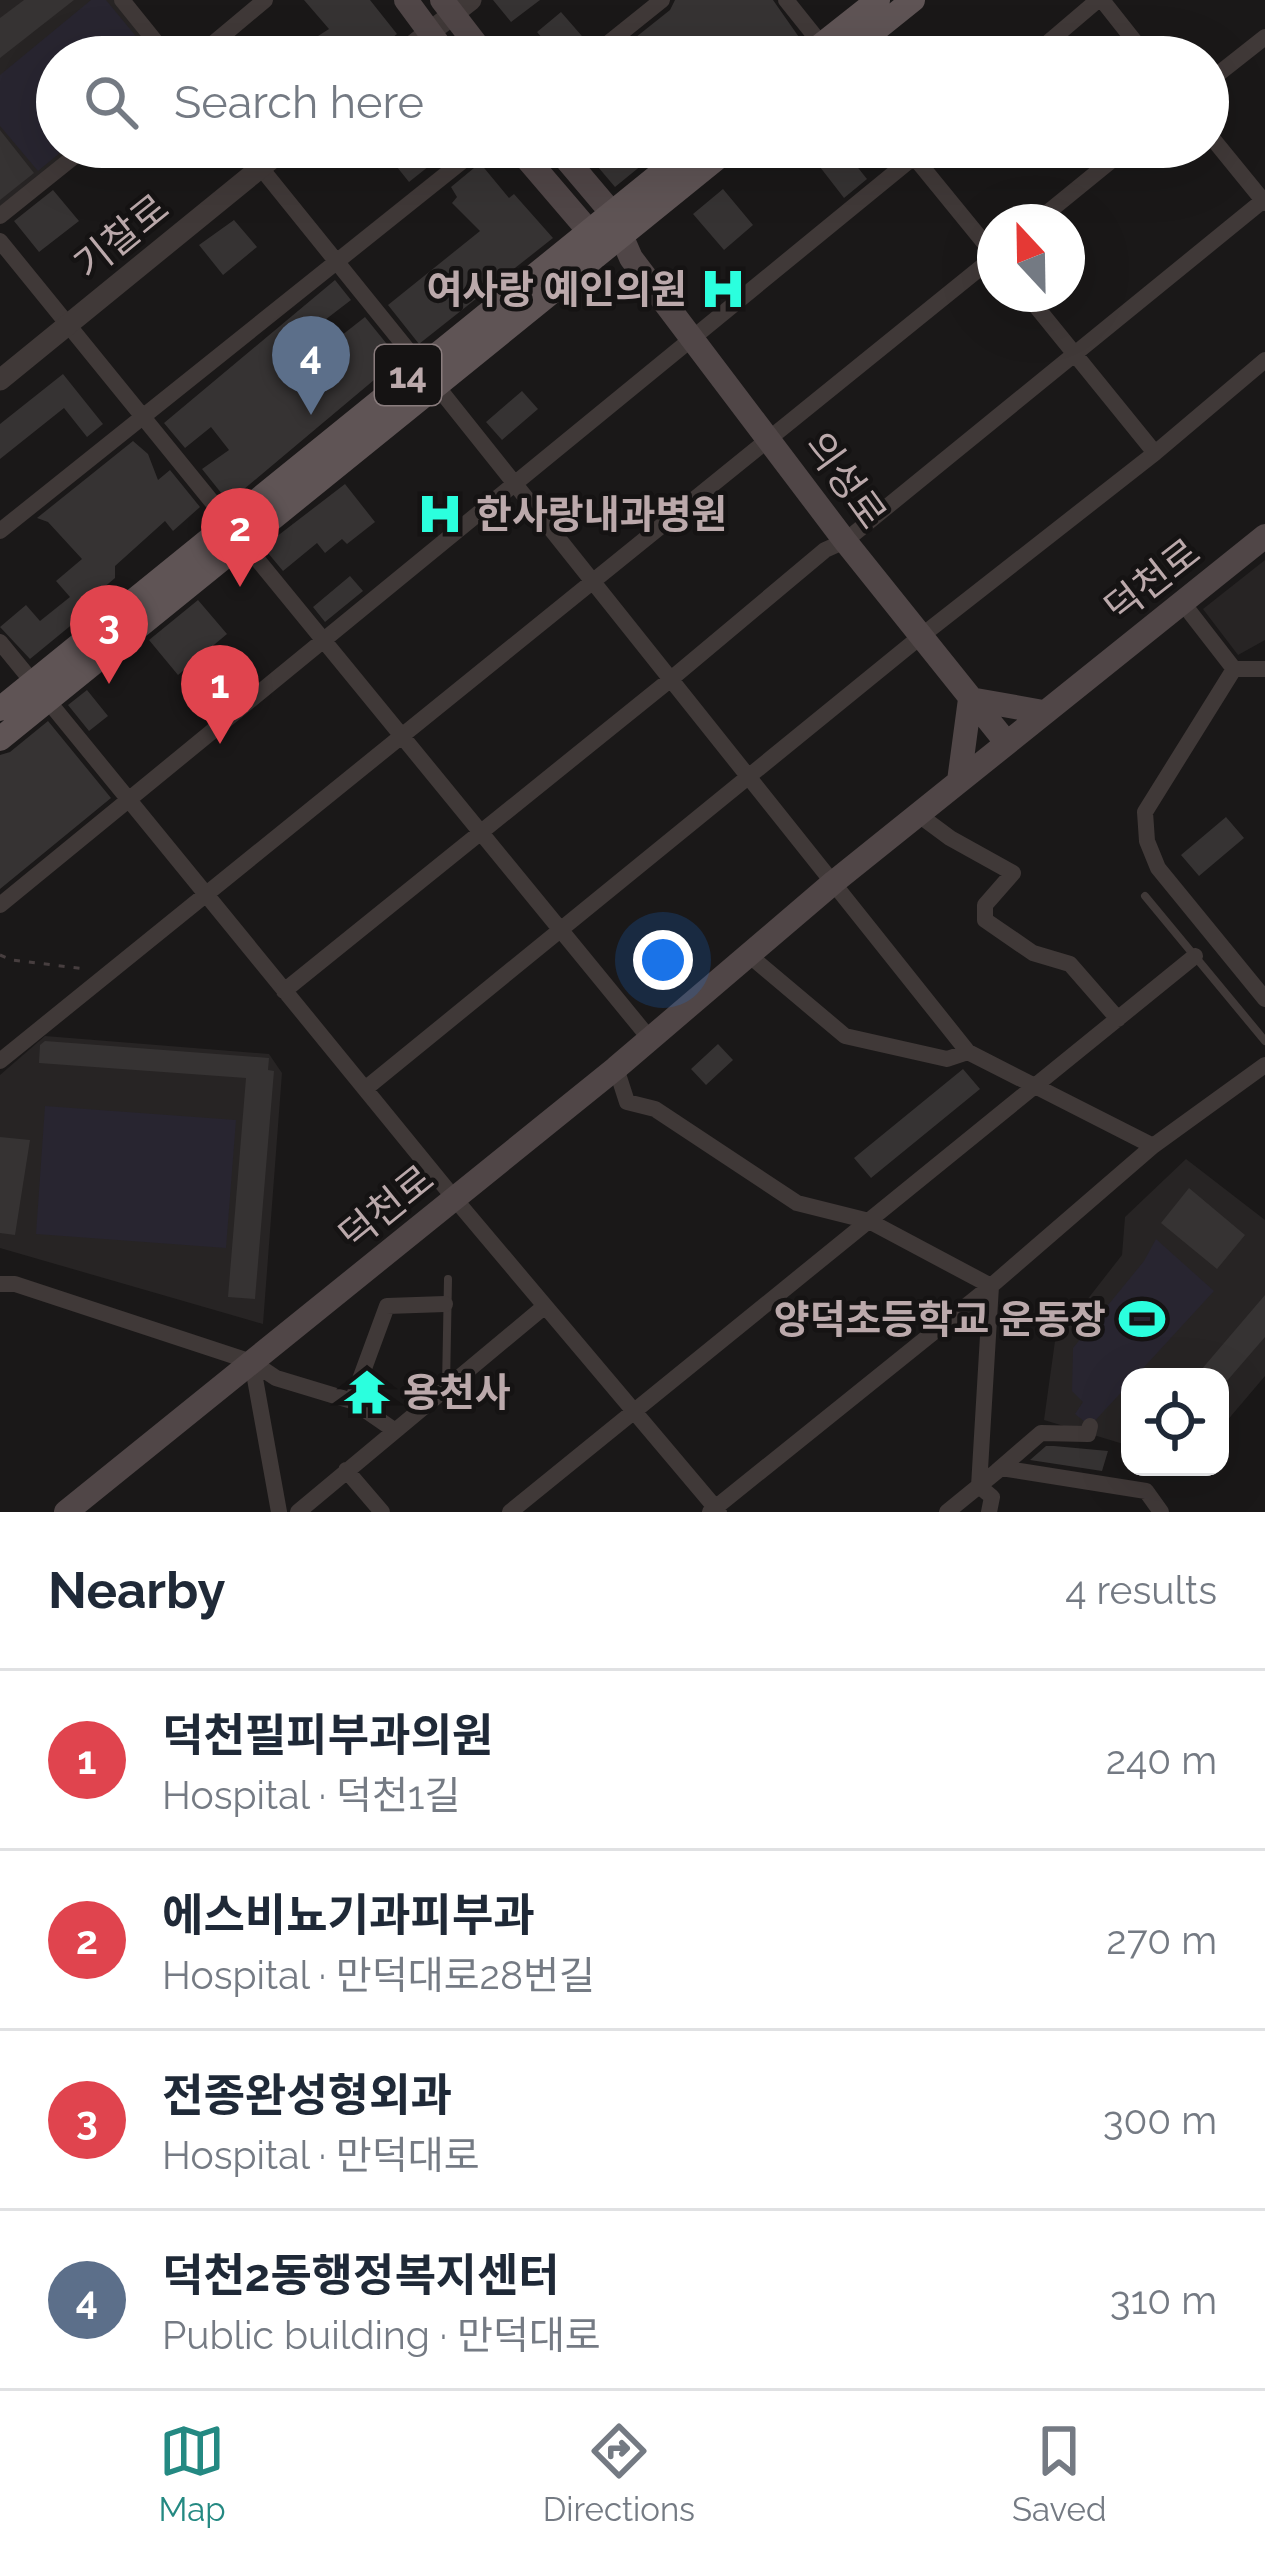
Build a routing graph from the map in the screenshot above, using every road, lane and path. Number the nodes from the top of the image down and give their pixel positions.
1 (122, 0) edge
2 (266, 0) edge
3 (406, 0) edge
4 (662, 0) edge
5 (786, 0) edge
6 (878, 0) edge
7 (913, 0) edge
8 (1100, 0) edge
9 (455, 4) edge
10 (429, 32) junction
11 (151, 36) edge
12 (222, 36) edge
13 (424, 36) edge
14 (432, 36) edge
15 (474, 36) edge
16 (617, 36) edge
17 (811, 36) edge
18 (841, 36) edge
19 (852, 36) edge
20 (1056, 36) edge
21 (1130, 36) edge
22 (1265, 37) edge
23 (1229, 65) edge
24 (1229, 158) edge
25 (60, 168) edge
26 (260, 168) edge
27 (262, 168) edge
28 (454, 168) edge
29 (557, 168) edge
30 (565, 168) edge
31 (667, 168) edge
32 (708, 168) edge
33 (894, 168) edge
34 (929, 168) edge
35 (1102, 168) edge
36 (1264, 201) edge
37 (1058, 204) edge
38 (611, 212) junction
39 (0, 216) edge
40 (588, 230) junction
41 (977, 232) edge
42 (0, 241) edge
43 (621, 247) junction
44 (337, 262) junction
45 (977, 271) edge
46 (1040, 312) edge
47 (67, 327) junction
48 (694, 340) junction
49 (1075, 355) junction
50 (1265, 360) edge
51 (428, 375) junction
52 (0, 380) edge
53 (142, 418) junction
54 (770, 438) junction
55 (1155, 454) junction
56 (517, 484) junction
57 (0, 531) edge
58 (236, 533) junction
59 (1265, 536) edge
60 (845, 541) junction
61 (592, 582) junction
62 (1182, 602) junction
63 (920, 637) junction
64 (325, 641) junction
65 (0, 642) edge
66 (1234, 669) junction
67 (1265, 669) edge
68 (671, 680) junction
69 (40, 692) junction
70 (970, 699) junction
71 (0, 709) edge
72 (1043, 712) junction
73 (402, 736) junction
74 (0, 739) edge
75 (1006, 742) junction
76 (750, 776) junction
77 (959, 782) junction
78 (128, 801) junction
79 (919, 815) junction
80 (481, 832) junction
81 (834, 882) junction
82 (206, 895) junction
83 (1145, 896) dead end
84 (0, 905) edge
85 (562, 931) junction
86 (0, 955) edge
87 (750, 956) junction
88 (1195, 956) junction
89 (101, 980) junction
90 (284, 991) junction
91 (1265, 999) edge
92 (1118, 1019) junction
93 (650, 1039) junction
94 (1265, 1041) edge
95 (968, 1052) junction
96 (0, 1061) edge
97 (1265, 1065) edge
98 (616, 1068) junction
99 (1038, 1086) junction
100 (365, 1089) junction
101 (1154, 1146) junction
102 (454, 1198) junction
103 (869, 1221) junction
104 (448, 1280) dead end
105 (0, 1284) edge
106 (991, 1286) junction
107 (445, 1304) junction
108 (545, 1306) junction
109 (252, 1362) junction
110 (446, 1388) junction
111 (352, 1401) junction
112 (634, 1412) junction
113 (1090, 1426) dead end
114 (394, 1430) junction
115 (346, 1470) junction
116 (979, 1486) junction
117 (715, 1511) edge
118 (66, 1512) edge
119 (279, 1512) edge
120 (298, 1512) edge
121 (382, 1512) edge
122 (510, 1512) edge
123 (947, 1512) edge
124 (989, 1512) edge
125 (1161, 1512) edge

1 - 11 street
2 - 12 street
3 - 10 main road
4 - 16 street
5 - 17 street
6 - 18 main road
7 - 19 main road
8 - 20 street
8 - 21 street
9 - 10 street
9 - 15 main road
10 - 13 street
10 - 14 main road
22 - 23 street
24 - 36 street
25 - 39 street
26 - 47 street, 기찰로
27 - 44 street
28 - 44 street
29 - 40 main road, 의성로
30 - 38 main road, 의성로
31 - 38 main road, 14
32 - 43 main road
33 - 48 street
34 - 41 street
35 - 37 street
36 - 49 street
38 - 40 main road, 14
38 - 43 main road, 의성로
40 - 43 main road, 의성로
40 - 51 main road, 14
42 - 47 street
43 - 48 main road, 의성로
43 - 51 main road
44 - 51 street
44 - 53 street
45 - 54 street
46 - 49 street
47 - 52 street, 기찰로
47 - 53 street
48 - 54 main road, 의성로
48 - 56 street
49 - 55 street
49 - 60 street
50 - 55 street
51 - 56 street
51 - 58 main road
53 - 57 street
53 - 58 street
54 - 60 main road, 의성로
54 - 61 street
55 - 63 street
56 - 61 street
56 - 64 street
58 - 64 street
58 - 69 main road
59 - 62 main road, 덕천로
60 - 63 main road, 의성로
60 - 68 street
61 - 68 street
61 - 73 street
62 - 66 street
62 - 72 main road, 덕천로
63 - 70 main road, 의성로
63 - 76 street
64 - 73 street
64 - 78 street
65 - 69 street
66 - 67 street
66 - 91 street
68 - 76 street
68 - 80 street
69 - 71 main road
69 - 74 main road
69 - 78 street
70 - 72 main road
70 - 75 main road, 의성로
70 - 77 main road
72 - 75 main road, 덕천로
73 - 80 street
73 - 82 street
75 - 77 main road, 덕천로
76 - 81 street
76 - 85 street
77 - 79 main road, 덕천로
78 - 82 street
78 - 84 street
79 - 81 main road, 덕천로
79 - 92 street
80 - 85 street
80 - 90 street
81 - 87 main road, 덕천로
81 - 95 street
82 - 89 street
82 - 90 street
83 - 88 lane
85 - 93 street
85 - 100 street
86 - 89 path
87 - 93 main road, 덕천로
87 - 95 street
88 - 92 street
88 - 94 lane
89 - 96 street
90 - 100 street
92 - 99 street
93 - 98 main road, 덕천로
95 - 99 street
97 - 101 street
98 - 102 main road, 덕천로
98 - 103 street
99 - 101 street
99 - 103 street
100 - 102 street
101 - 106 street
102 - 108 street
102 - 109 main road, 덕천로
103 - 106 street
103 - 112 street
104 - 107 lane
105 - 109 street
106 - 116 street
106 - 117 street
107 - 110 lane
107 - 111 street
108 - 110 street
108 - 112 street
109 - 111 street
109 - 118 main road, 덕천로
109 - 119 street
110 - 114 street
111 - 114 street
112 - 117 street
112 - 122 street
113 - 116 street
114 - 115 street
115 - 120 street
115 - 121 street
116 - 123 street
116 - 124 street
116 - 125 street

